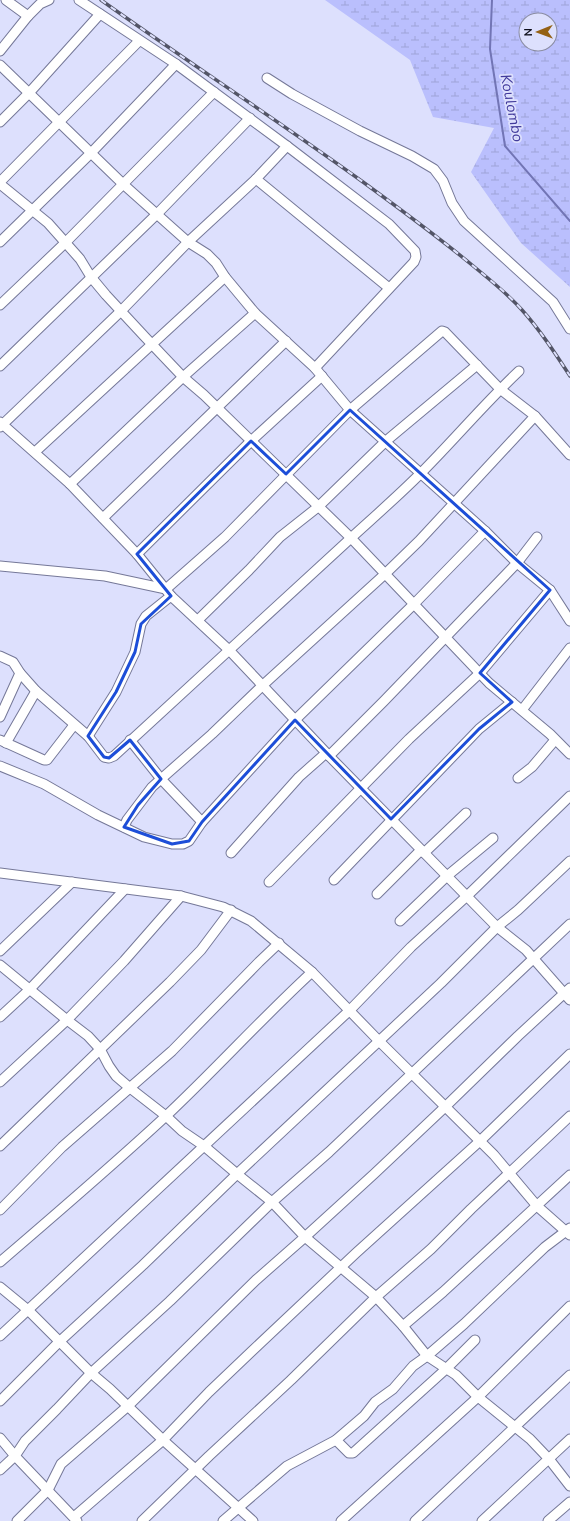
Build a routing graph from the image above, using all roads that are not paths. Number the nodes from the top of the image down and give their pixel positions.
1 (6, 0) edge
2 (49, 0) edge
3 (79, 0) edge
4 (100, 14) junction
5 (28, 16) junction
6 (139, 41) junction
7 (0, 51) edge
8 (176, 64) junction
9 (0, 65) edge
10 (267, 78) dead end
11 (214, 92) junction
12 (29, 93) junction
13 (250, 118) junction
14 (0, 122) edge
15 (59, 123) junction
16 (287, 146) junction
17 (91, 153) junction
18 (256, 179) junction
19 (0, 183) edge
20 (123, 184) junction
21 (32, 210) junction
22 (158, 214) junction
23 (0, 242) edge
24 (188, 242) junction
25 (65, 243) junction
26 (91, 277) junction
27 (225, 278) junction
28 (389, 288) junction
29 (0, 305) edge
30 (121, 310) junction
31 (255, 313) junction
32 (570, 329) edge
33 (286, 341) junction
34 (152, 344) junction
35 (477, 365) junction
36 (0, 366) edge
37 (315, 368) junction
38 (519, 371) dead end
39 (322, 376) junction
40 (184, 377) junction
41 (500, 389) junction
42 (216, 407) junction
43 (350, 410) junction
44 (535, 416) junction
45 (1, 425) edge
46 (251, 441) junction
47 (386, 441) junction
48 (35, 452) junction
49 (570, 456) edge
50 (421, 473) junction
51 (286, 474) junction
52 (70, 484) junction
53 (454, 503) junction
54 (318, 507) junction
55 (103, 518) junction
56 (485, 531) junction
57 (537, 537) dead end
58 (351, 538) junction
59 (137, 554) junction
60 (517, 563) junction
61 (0, 566) edge
62 (386, 574) junction
63 (550, 590) junction
64 (169, 592) junction
65 (414, 604) junction
66 (198, 620) junction
67 (570, 621) edge
68 (445, 637) junction
69 (570, 648) edge
70 (229, 650) junction
71 (0, 656) edge
72 (20, 672) junction
73 (480, 673) junction
74 (263, 685) junction
75 (36, 691) junction
76 (512, 702) junction
77 (522, 710) junction
78 (0, 717) edge
79 (295, 720) junction
80 (74, 725) junction
81 (88, 736) junction
82 (130, 740) junction
83 (555, 740) junction
84 (3, 741) edge
85 (327, 754) junction
86 (570, 754) edge
87 (0, 766) edge
88 (518, 778) dead end
89 (161, 779) junction
90 (360, 788) junction
91 (570, 796) edge
92 (466, 813) dead end
93 (391, 819) junction
94 (202, 822) junction
95 (124, 828) junction
96 (493, 838) dead end
97 (422, 851) junction
98 (230, 853) dead end
99 (570, 861) edge
100 (0, 873) edge
101 (447, 876) junction
102 (334, 880) dead end
103 (72, 882) junction
104 (269, 882) dead end
105 (125, 889) junction
106 (377, 894) dead end
107 (181, 896) junction
108 (467, 896) junction
109 (227, 909) junction
110 (400, 921) dead end
111 (570, 924) edge
112 (497, 927) junction
113 (279, 943) junction
114 (0, 951) edge
115 (533, 958) junction
116 (0, 965) edge
117 (312, 972) junction
118 (29, 990) junction
119 (568, 994) edge
120 (350, 1010) junction
121 (0, 1017) edge
122 (67, 1020) junction
123 (379, 1041) junction
124 (100, 1049) junction
125 (570, 1054) edge
126 (412, 1073) junction
127 (0, 1082) edge
128 (130, 1088) junction
129 (445, 1107) junction
130 (166, 1116) junction
131 (570, 1116) edge
132 (480, 1141) junction
133 (0, 1146) edge
134 (204, 1146) junction
135 (509, 1173) junction
136 (237, 1174) junction
137 (570, 1175) edge
138 (272, 1202) junction
139 (537, 1206) junction
140 (0, 1210) edge
141 (569, 1231) edge
142 (305, 1237) junction
143 (0, 1262) edge
144 (342, 1267) junction
145 (0, 1287) edge
146 (376, 1297) junction
147 (570, 1306) edge
148 (28, 1310) junction
149 (403, 1326) junction
150 (0, 1336) edge
151 (475, 1340) dead end
152 (59, 1342) junction
153 (427, 1356) junction
154 (446, 1369) junction
155 (91, 1373) junction
156 (570, 1376) edge
157 (478, 1397) junction
158 (0, 1401) edge
159 (128, 1406) junction
160 (516, 1426) junction
161 (0, 1438) edge
162 (570, 1439) edge
163 (163, 1440) junction
164 (336, 1440) junction
165 (15, 1456) junction
166 (549, 1459) junction
167 (196, 1469) junction
168 (0, 1470) edge
169 (570, 1486) edge
170 (48, 1490) junction
171 (570, 1502) edge
172 (239, 1507) junction
173 (76, 1519) edge
174 (17, 1521) edge
175 (142, 1521) edge
176 (222, 1521) edge
177 (252, 1521) edge
178 (341, 1521) edge
179 (415, 1521) edge
180 (482, 1521) edge
181 (548, 1521) edge

1 - 5 street
2 - 5 street
3 - 4 street
4 - 6 street
4 - 12 street
5 - 7 street
6 - 8 street
6 - 15 street
8 - 11 street
8 - 17 street
9 - 12 street
10 - 32 street
11 - 13 street
11 - 20 street
12 - 14 street
12 - 15 street
13 - 16 street
13 - 22 street
15 - 17 street
15 - 19 street
16 - 18 street
16 - 28 street
17 - 20 street
17 - 21 street
18 - 24 street
18 - 28 street
19 - 21 street
20 - 22 street
20 - 25 street
21 - 23 street
21 - 25 street
22 - 24 street
22 - 26 street
24 - 27 street
24 - 30 street
25 - 26 street
25 - 29 street
26 - 30 street
26 - 36 street
27 - 31 street
27 - 34 street
28 - 37 street
30 - 34 street
30 - 45 street
31 - 33 street
31 - 40 street
33 - 37 street
33 - 42 street
34 - 40 street
34 - 48 street
35 - 41 street
35 - 43 street
35 - 47 street
37 - 39 street
38 - 41 street
39 - 43 street
39 - 46 street
40 - 42 street
40 - 52 street
41 - 44 street
41 - 50 street
42 - 46 street
42 - 55 street
43 - 47 street
43 - 51 street
44 - 49 street
44 - 53 street
45 - 48 street
46 - 51 street
46 - 59 street
47 - 50 street
47 - 54 street
48 - 52 street
50 - 53 street
50 - 58 street
51 - 54 street
51 - 64 street
52 - 55 street
53 - 56 street
53 - 62 street
54 - 58 street
54 - 66 street
55 - 59 street
56 - 60 street
56 - 65 street
57 - 60 street
58 - 62 street
58 - 70 street
59 - 64 street
60 - 63 street
60 - 68 street
61 - 64 street
62 - 65 street
62 - 74 street
63 - 67 street
63 - 73 street
64 - 66 street
64 - 81 street
65 - 68 street
65 - 79 street
66 - 70 street
68 - 73 street
68 - 85 street
69 - 77 street
70 - 74 street
70 - 82 street
71 - 72 street
72 - 75 street
72 - 78 street
73 - 76 street
73 - 90 street
74 - 79 street
74 - 89 street
75 - 80 street
75 - 84 street
76 - 77 street
76 - 93 street
77 - 83 street
79 - 85 street
79 - 94 street
80 - 81 street
80 - 84 street
81 - 82 street
82 - 89 street
83 - 86 street
83 - 88 street
85 - 90 street
85 - 98 street
87 - 95 street
89 - 94 street
89 - 95 street
90 - 93 street
90 - 104 street
91 - 108 street
92 - 97 street
93 - 97 street
93 - 102 street
94 - 95 street
96 - 101 street
97 - 101 street
97 - 106 street
99 - 112 street
100 - 103 street
101 - 108 street
101 - 110 street
103 - 105 street
103 - 114 street
105 - 107 street
105 - 118 street
107 - 109 street
107 - 122 street
108 - 112 street
108 - 120 street
109 - 113 street
109 - 124 street
111 - 115 street
112 - 115 street
112 - 123 street
113 - 117 street
113 - 128 street
115 - 119 street
115 - 126 street
116 - 118 street
117 - 120 street
117 - 130 street
118 - 121 street
118 - 122 street
119 - 129 street
120 - 123 street
120 - 134 street
122 - 124 street
122 - 127 street
123 - 126 street
123 - 136 street
124 - 128 street
124 - 133 street
125 - 132 street
126 - 129 street
126 - 138 street
128 - 130 street
128 - 140 street
129 - 132 street
129 - 142 street
130 - 134 street
130 - 143 street
131 - 135 street
132 - 135 street
132 - 144 street
134 - 136 street
134 - 148 street
135 - 139 street
135 - 146 street
136 - 138 street
136 - 152 street
137 - 139 street
138 - 142 street
138 - 155 street
139 - 141 street
139 - 149 street
141 - 153 street
142 - 144 street
142 - 159 street
144 - 146 street
144 - 163 street
145 - 148 street
146 - 149 street
146 - 167 street
147 - 157 street
148 - 150 street
148 - 152 street
149 - 153 street
151 - 154 street
152 - 155 street
152 - 158 street
153 - 154 street
153 - 164 street
154 - 157 street
154 - 164 street
155 - 159 street
155 - 165 street
156 - 160 street
157 - 160 street
157 - 178 street
159 - 163 street
159 - 170 street
160 - 166 street
160 - 179 street
161 - 165 street
162 - 166 street
163 - 167 street
163 - 173 street
164 - 172 street
165 - 168 street
165 - 170 street
166 - 169 street
166 - 180 street
167 - 172 street
167 - 175 street
170 - 173 street
170 - 174 street
171 - 181 street
172 - 176 street
172 - 177 street

